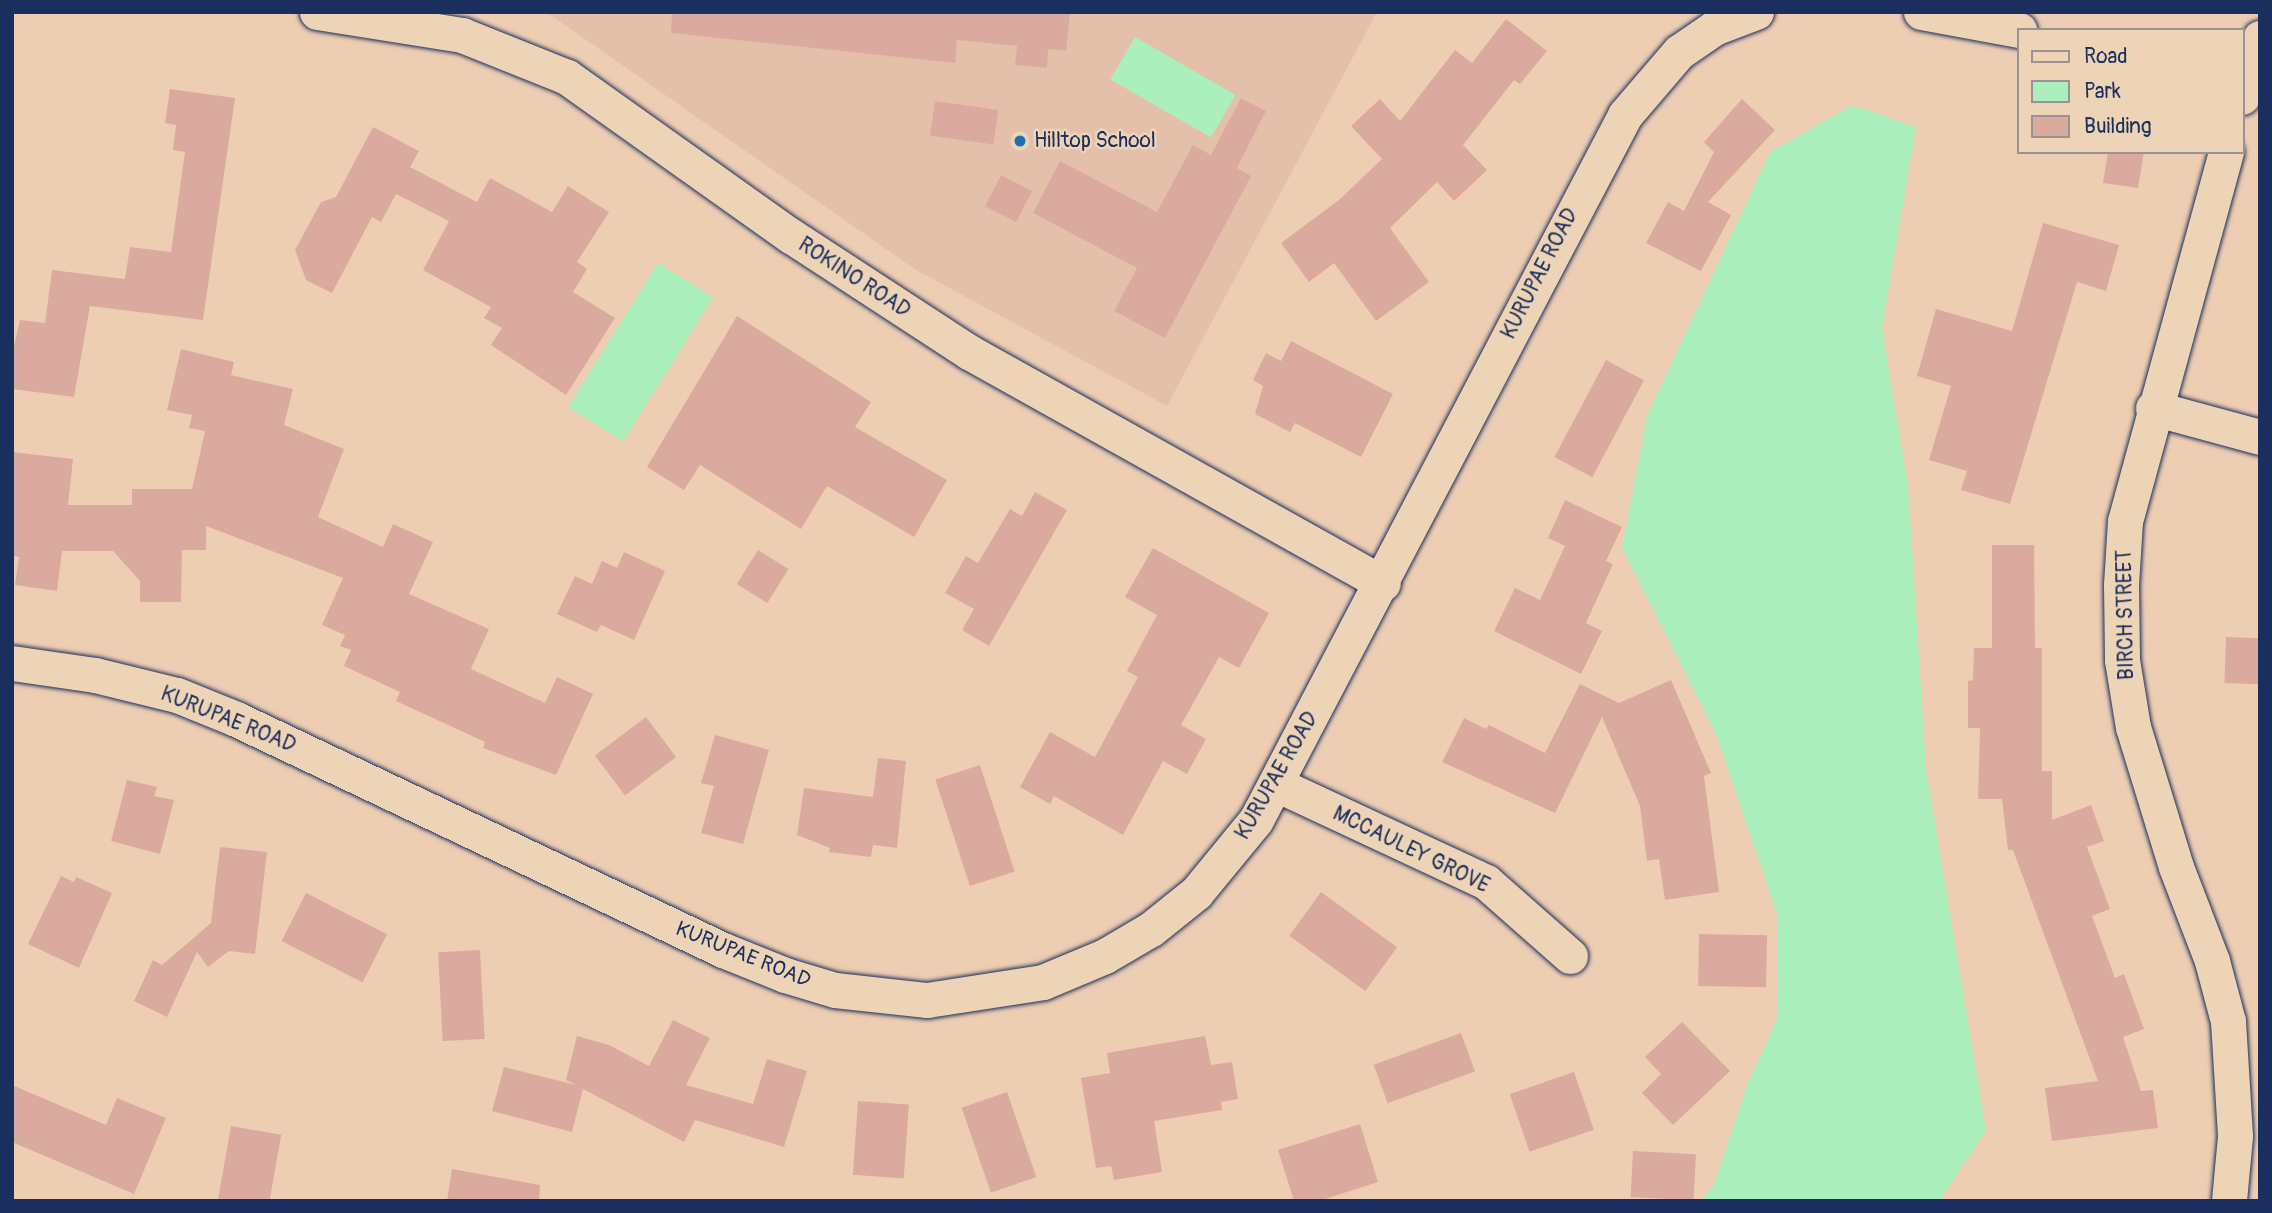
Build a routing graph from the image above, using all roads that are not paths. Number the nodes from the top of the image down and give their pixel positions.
1 (317, 12) edge
2 (1756, 12) edge
3 (1921, 12) edge
4 (2016, 29) edge
5 (2260, 37) edge
6 (2245, 79) edge
7 (2225, 154) edge
8 (2153, 408) junction
9 (2260, 438) edge
10 (1383, 583) junction
11 (12, 663) edge
12 (1276, 784) junction
13 (1570, 956) dead end
14 (2230, 1201) edge

1 - 10 street, ROKINO ROAD
2 - 10 street, KURUPAE ROAD
3 - 4 street
5 - 6 street
7 - 8 street, BIRCH STREET
8 - 9 street
8 - 14 street, BIRCH STREET
10 - 12 street, KURUPAE ROAD
11 - 12 street, KURUPAE ROAD
12 - 13 street, MCCAULEY GROVE

